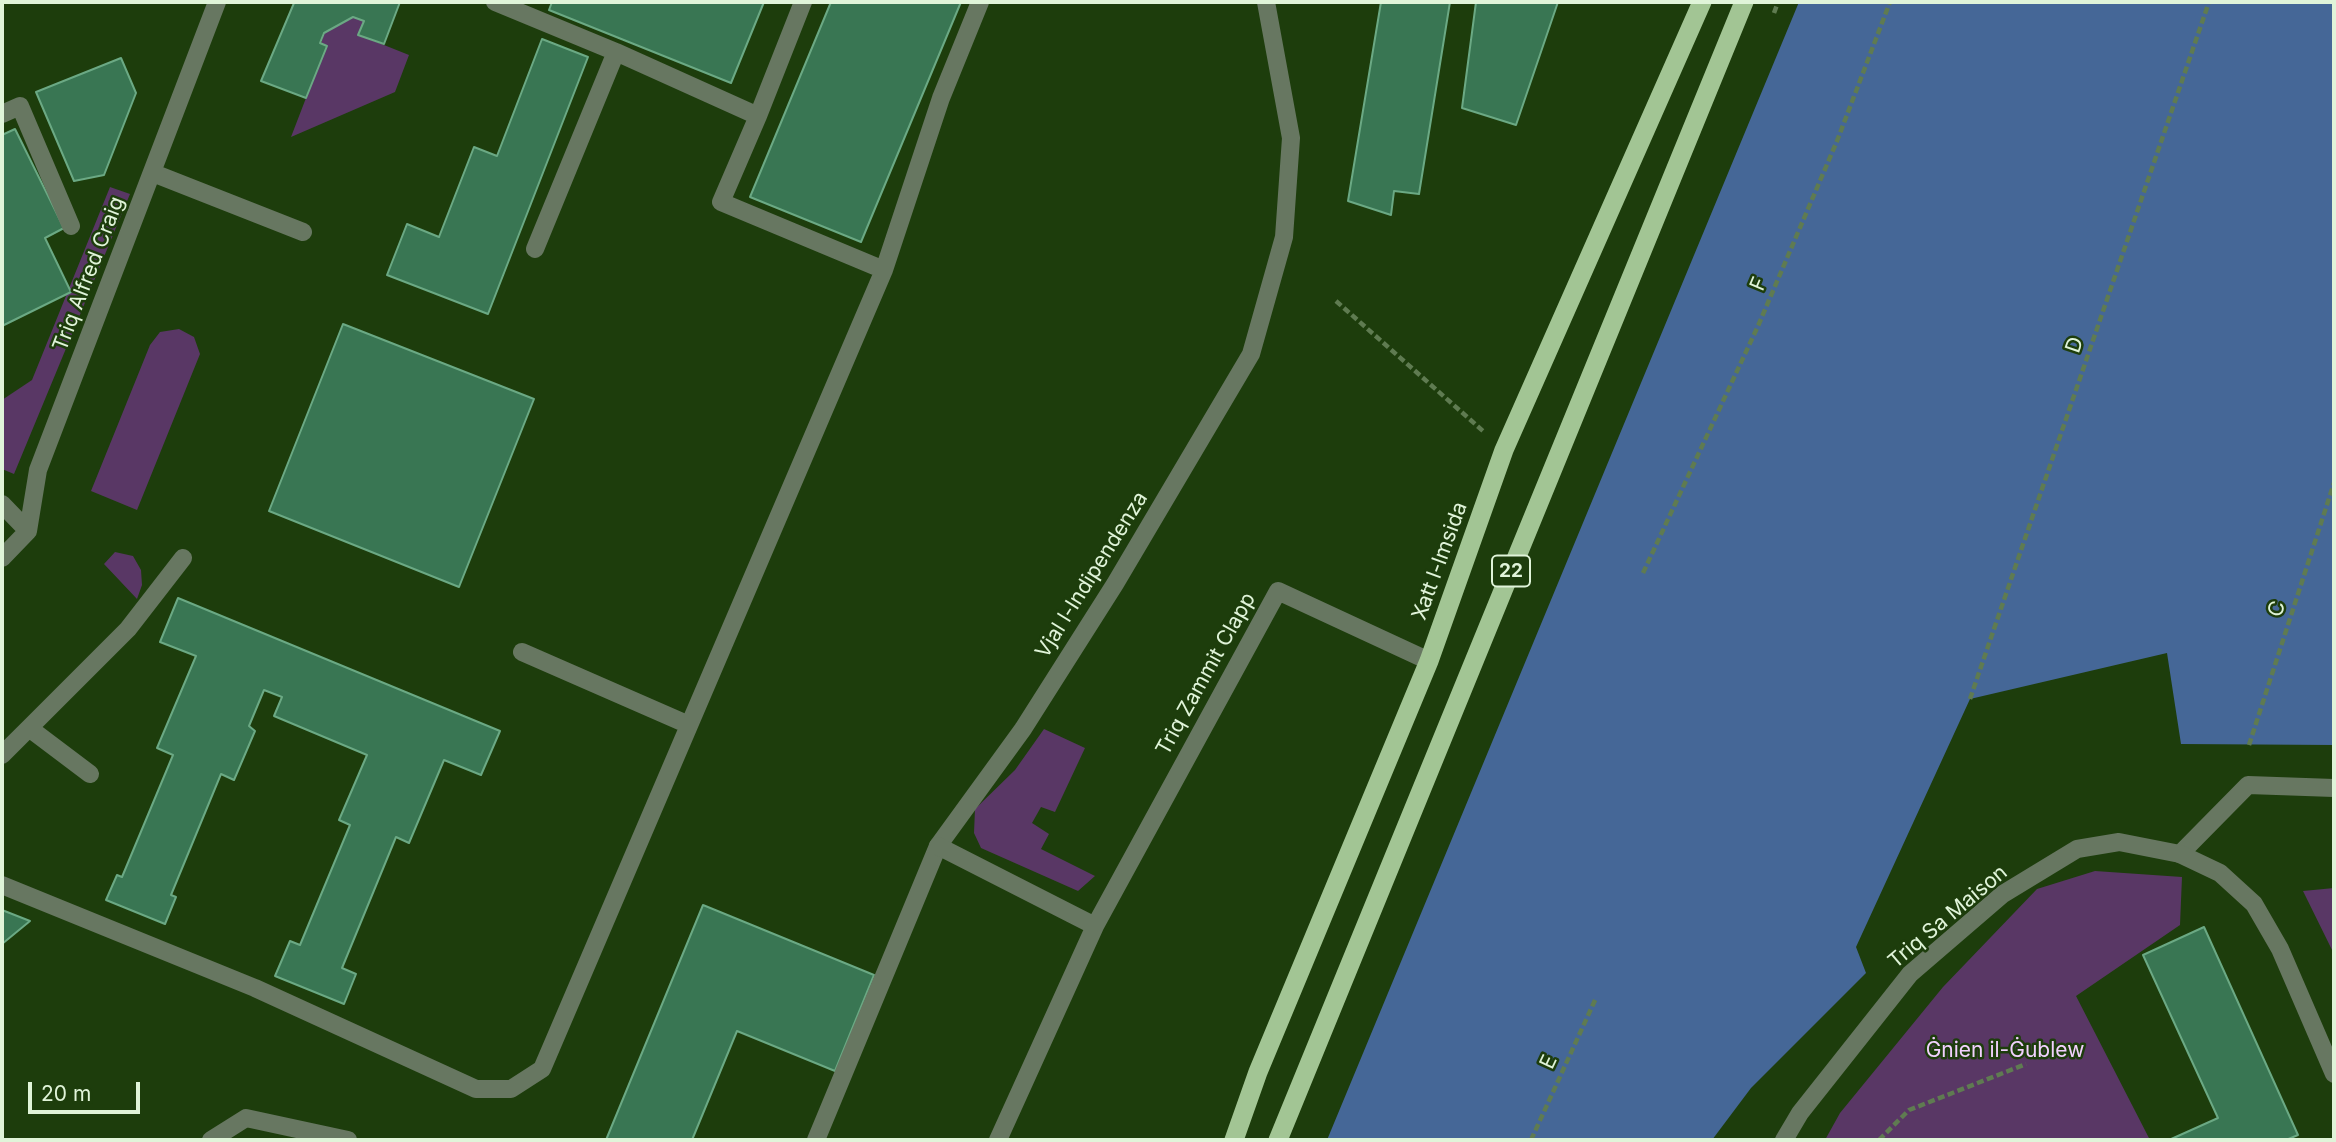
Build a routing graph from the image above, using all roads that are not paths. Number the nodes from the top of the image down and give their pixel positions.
1 (217, 2) edge
2 (495, 2) edge
3 (803, 2) edge
4 (980, 2) edge
5 (1266, 2) edge
6 (1702, 2) edge
7 (1744, 2) edge
8 (616, 52) junction
9 (2, 114) edge
10 (758, 116) junction
11 (153, 173) junction
12 (71, 226) dead end
13 (303, 232) dead end
14 (535, 249) dead end
15 (884, 270) junction
16 (2, 504) edge
17 (28, 531) junction
18 (2, 558) edge
19 (183, 558) dead end
20 (522, 652) dead end
21 (1429, 661) junction
22 (689, 725) junction
23 (29, 728) junction
24 (2, 755) edge
25 (90, 774) dead end
26 (2334, 789) edge
27 (938, 846) junction
28 (2180, 855) junction
29 (2, 885) edge
30 (1096, 926) junction
31 (2334, 1074) edge
32 (211, 1140) edge
33 (348, 1140) edge
34 (816, 1140) edge
35 (998, 1140) edge
36 (1234, 1140) edge
37 (1278, 1140) edge
38 (1784, 1140) edge

1 - 11 street, Triq Alfred Craig
2 - 8 street
3 - 10 street
4 - 15 street
5 - 27 street, Vjal l-Indipendenza
6 - 21 highway, Xatt l-Imsida / 22
7 - 37 highway, 22
8 - 10 street
8 - 14 street
9 - 12 street
10 - 15 street
11 - 13 street
11 - 17 street, Triq Alfred Craig
15 - 22 street
16 - 17 street
17 - 18 street
19 - 23 street
20 - 22 street
21 - 30 street, Triq Zammit Clapp
21 - 36 highway, Xatt l-Imsida / 22
22 - 29 street
23 - 24 street
23 - 25 street
26 - 28 street
27 - 30 street
27 - 34 street, Vjal l-Indipendenza
28 - 31 street, Triq Sa Maison
28 - 38 street, Triq Sa Maison
30 - 35 street, Triq Zammit Clapp
32 - 33 street

